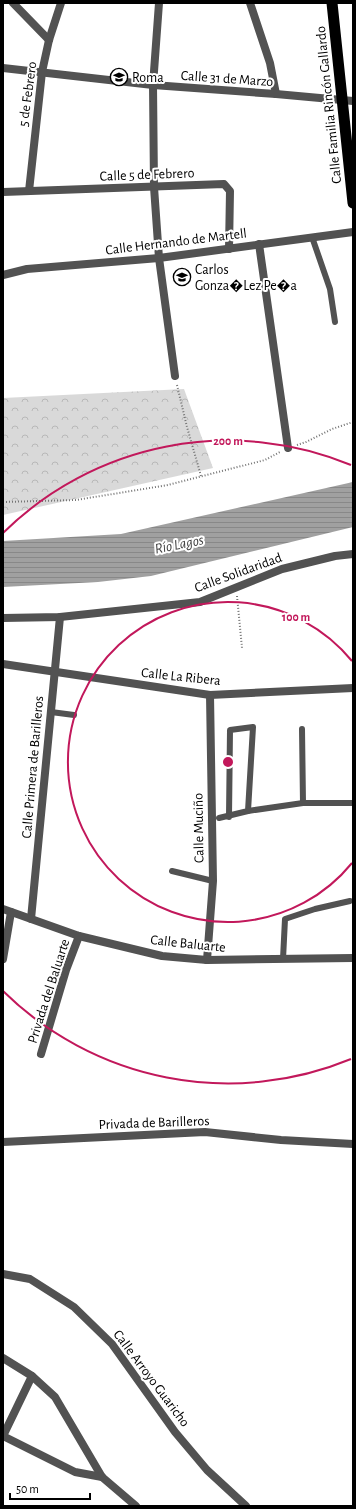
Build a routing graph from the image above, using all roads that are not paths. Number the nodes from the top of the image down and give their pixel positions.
1 (13, 3) edge
2 (61, 3) edge
3 (159, 3) edge
4 (250, 3) edge
5 (332, 3) edge
6 (49, 40) junction
7 (3, 68) edge
8 (42, 72) junction
9 (153, 85) junction
10 (276, 94) junction
11 (348, 101) edge
12 (154, 187) junction
13 (29, 191) junction
14 (3, 192) edge
15 (353, 203) edge
16 (353, 232) edge
17 (312, 236) junction
18 (259, 244) junction
19 (229, 249) junction
20 (159, 258) junction
21 (3, 275) edge
22 (335, 322) dead end
23 (175, 376) road end
24 (288, 448) road end
25 (353, 554) edge
26 (60, 617) junction
27 (3, 618) edge
28 (3, 664) edge
29 (55, 672) junction
30 (353, 688) edge
31 (210, 695) junction
32 (51, 712) junction
33 (74, 715) dead end
34 (302, 729) dead end
35 (303, 803) junction
36 (353, 803) edge
37 (248, 811) junction
38 (229, 817) junction
39 (219, 818) dead end
40 (172, 871) dead end
41 (212, 881) junction
42 (350, 901) dead end
43 (3, 909) edge
44 (11, 912) junction
45 (31, 919) junction
46 (79, 936) junction
47 (353, 958) edge
48 (3, 959) edge
49 (283, 959) junction
50 (207, 960) junction
51 (41, 1054) dead end
52 (3, 1142) edge
53 (353, 1144) edge
54 (3, 1274) edge
55 (3, 1358) edge
56 (32, 1376) junction
57 (3, 1436) edge
58 (102, 1477) junction
59 (136, 1506) edge
60 (246, 1506) edge

1 - 6 street
2 - 6 street, 5 de Febrero
3 - 9 street
4 - 10 street
5 - 11 highway, Calle Familia Rincón Gallardo
6 - 8 street, 5 de Febrero
7 - 8 street, Calle 31 de Marzo
8 - 9 street, Calle 31 de Marzo
8 - 13 street, 5 de Febrero
9 - 10 street, Calle 31 de Marzo
9 - 12 street
10 - 11 street, Calle 31 de Marzo
11 - 15 highway, Calle Familia Rincón Gallardo
12 - 13 street, Calle 5 de Febrero
12 - 19 street, Calle 5 de Febrero
12 - 20 street
13 - 14 street, Calle 5 de Febrero
16 - 17 street, Calle Hernando de Martell
17 - 18 street, Calle Hernando de Martell
17 - 22 lane
18 - 19 street, Calle Hernando de Martell
18 - 24 street
19 - 20 street, Calle Hernando de Martell
20 - 21 street, Calle Hernando de Martell
20 - 23 street
25 - 26 street, Calle Solidaridad
26 - 27 street, Calle Solidaridad
26 - 29 street, Calle Primera de Barilleros
28 - 29 street, Calle La Ribera
29 - 31 street, Calle La Ribera
29 - 32 street, Calle Primera de Barilleros
30 - 31 street, Calle La Ribera
31 - 41 street, Calle Muciño
32 - 33 lane
32 - 45 street, Calle Primera de Barilleros
34 - 35 lane
35 - 36 lane
35 - 37 lane
37 - 38 lane
37 - 38 lane
38 - 39 lane
40 - 41 lane
41 - 50 street, Calle Muciño
42 - 49 lane
43 - 44 street, Calle Baluarte
44 - 45 street, Calle Baluarte
44 - 48 street
45 - 46 street, Calle Baluarte
46 - 50 street, Calle Baluarte
46 - 51 street, Privada del Baluarte
47 - 49 street, Calle Baluarte
49 - 50 street, Calle Baluarte
52 - 53 street, Privada de Barilleros
54 - 60 street, Calle Arroyo Guaricho
55 - 56 street
56 - 57 street
56 - 58 street
57 - 58 street
58 - 59 street

